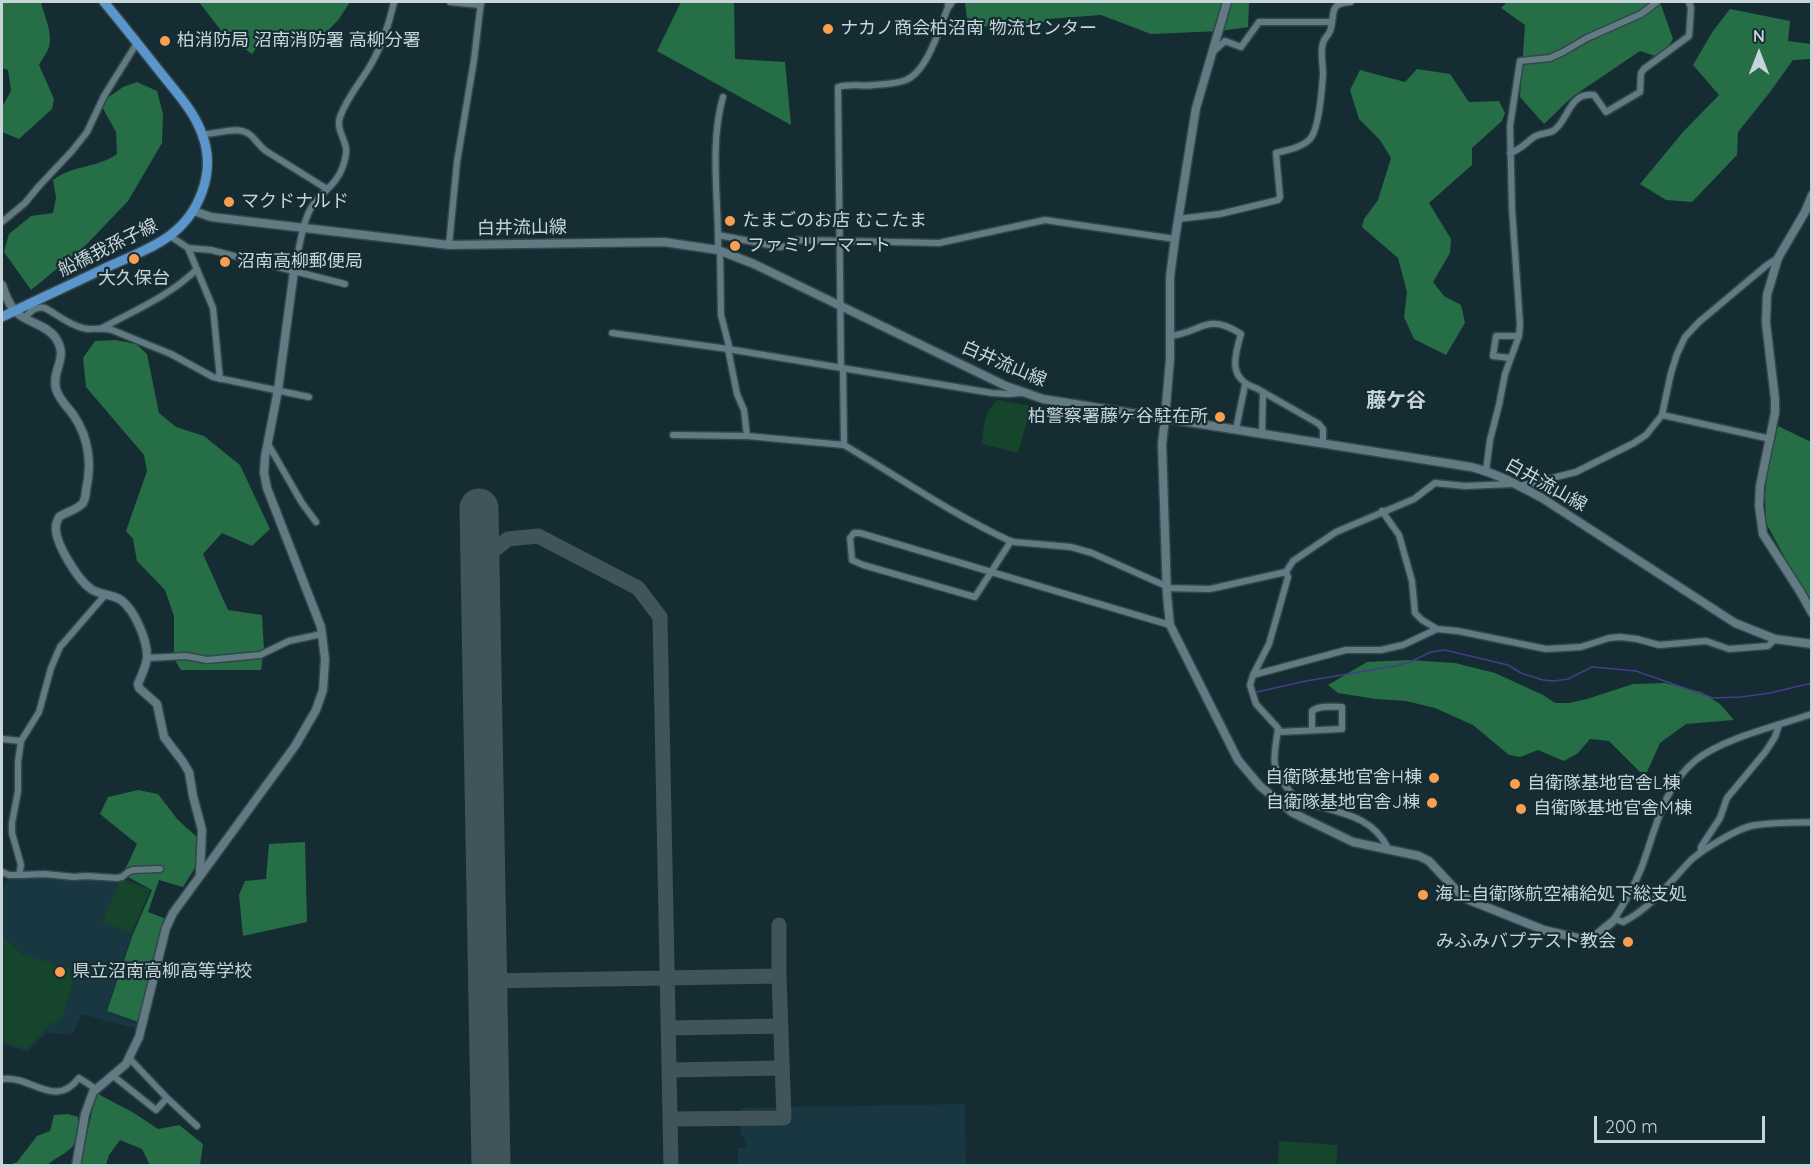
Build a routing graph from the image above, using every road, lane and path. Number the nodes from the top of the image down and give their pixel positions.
1 (104, 2) edge
2 (394, 2) edge
3 (450, 2) edge
4 (1227, 2) edge
5 (1351, 2) edge
6 (1657, 2) edge
7 (1689, 2) edge
8 (481, 3) edge
9 (950, 3) edge
10 (1331, 22) junction
11 (137, 43) junction
12 (1211, 53) junction
13 (723, 97) dead end
14 (202, 134) junction
15 (1510, 153) junction
16 (327, 189) junction
17 (1811, 201) edge
18 (194, 212) junction
19 (1178, 219) junction
20 (2, 222) edge
21 (304, 228) junction
22 (718, 235) junction
23 (170, 236) junction
24 (1175, 239) junction
25 (839, 240) junction
26 (449, 245) junction
27 (188, 248) junction
28 (719, 251) junction
29 (1778, 258) junction
30 (197, 269) junction
31 (294, 271) junction
32 (2, 285) edge
33 (345, 285) dead end
34 (840, 306) junction
35 (15, 311) junction
36 (2, 317) edge
37 (24, 318) junction
38 (102, 328) junction
39 (612, 333) dead end
40 (1170, 336) junction
41 (1519, 336) junction
42 (729, 349) junction
43 (1510, 358) junction
44 (842, 369) junction
45 (220, 378) junction
46 (1245, 385) junction
47 (278, 390) junction
48 (1263, 392) junction
49 (1023, 393) junction
50 (309, 397) dead end
51 (1662, 415) junction
52 (1166, 418) junction
53 (1236, 429) junction
54 (1262, 434) junction
55 (673, 435) dead end
56 (747, 436) junction
57 (1771, 439) junction
58 (1323, 443) junction
59 (267, 444) junction
60 (844, 445) junction
61 (1486, 471) junction
62 (1517, 485) junction
63 (1382, 511) junction
64 (316, 522) dead end
65 (1011, 541) junction
66 (992, 572) junction
67 (1286, 572) junction
68 (1167, 587) junction
69 (105, 595) junction
70 (1812, 613) edge
71 (1170, 625) junction
72 (1437, 629) junction
73 (322, 634) junction
74 (1775, 639) junction
75 (1812, 644) edge
76 (147, 658) junction
77 (1253, 675) junction
78 (1812, 714) edge
79 (1779, 725) junction
80 (1312, 730) junction
81 (1278, 732) junction
82 (2, 739) edge
83 (21, 741) junction
84 (1812, 822) edge
85 (1388, 848) junction
86 (1701, 852) junction
87 (160, 869) dead end
88 (2, 872) edge
89 (200, 873) junction
90 (19, 875) junction
91 (1614, 920) junction
92 (129, 1058) junction
93 (112, 1075) junction
94 (2, 1079) edge
95 (94, 1090) junction
96 (167, 1098) junction
97 (196, 1126) dead end
98 (76, 1166) edge

1 - 11 main road, 船橋我孫子線
2 - 16 street
3 - 8 street
4 - 12 street
5 - 10 street
6 - 15 street
7 - 15 street
8 - 26 street
9 - 25 street
10 - 12 street
10 - 19 street
11 - 14 main road, 船橋我孫子線
11 - 20 street
12 - 19 street
13 - 22 street
14 - 16 street
14 - 18 main road, 船橋我孫子線
15 - 41 street
16 - 21 street
17 - 29 street
18 - 21 street, 白井流山線
18 - 23 main road, 船橋我孫子線
19 - 24 street
21 - 26 street, 白井流山線
21 - 31 street
22 - 25 street
22 - 28 street
23 - 27 street
23 - 35 main road, 船橋我孫子線
24 - 25 street
24 - 40 street
25 - 34 street
26 - 28 street, 白井流山線
27 - 30 street
27 - 31 street
28 - 34 street, 白井流山線
28 - 42 street
29 - 51 street
29 - 57 street
30 - 38 street
30 - 45 street
31 - 33 street
31 - 47 street
32 - 35 street
34 - 44 street
34 - 49 street, 白井流山線
35 - 36 main road, 船橋我孫子線
35 - 37 street
37 - 38 street
37 - 69 street
38 - 45 street
39 - 42 street
40 - 46 street
40 - 52 street
41 - 43 street
41 - 43 street
42 - 44 street
42 - 56 street
43 - 61 street
44 - 49 street
44 - 60 street
45 - 47 street
46 - 48 street
46 - 53 street
47 - 50 street
47 - 59 street
48 - 54 street
48 - 58 street
49 - 52 street, 白井流山線
51 - 57 street
51 - 62 street
52 - 53 street, 白井流山線
52 - 68 street
53 - 54 street, 白井流山線
54 - 58 street, 白井流山線
55 - 56 street
56 - 60 street
57 - 70 street
58 - 61 street, 白井流山線
59 - 64 street
59 - 73 street
60 - 65 street
61 - 62 street, 白井流山線
62 - 63 street
62 - 74 street, 白井流山線
63 - 67 street
63 - 72 street
65 - 66 street
65 - 68 street
66 - 66 street
66 - 71 street
67 - 68 street
67 - 77 street
68 - 71 street
69 - 76 street
69 - 83 street
71 - 85 street
72 - 74 street
72 - 77 street
73 - 76 street
73 - 89 street
74 - 75 street, 白井流山線
76 - 89 street
77 - 81 street
78 - 79 street
79 - 86 street
79 - 91 street
80 - 80 street
80 - 81 street
81 - 85 street
82 - 83 street
83 - 90 street
84 - 86 street
85 - 91 street
86 - 91 street
87 - 90 street
88 - 90 street
89 - 92 street
92 - 93 street
92 - 96 street
93 - 95 street
93 - 96 street
94 - 95 street
95 - 98 street
96 - 97 street

